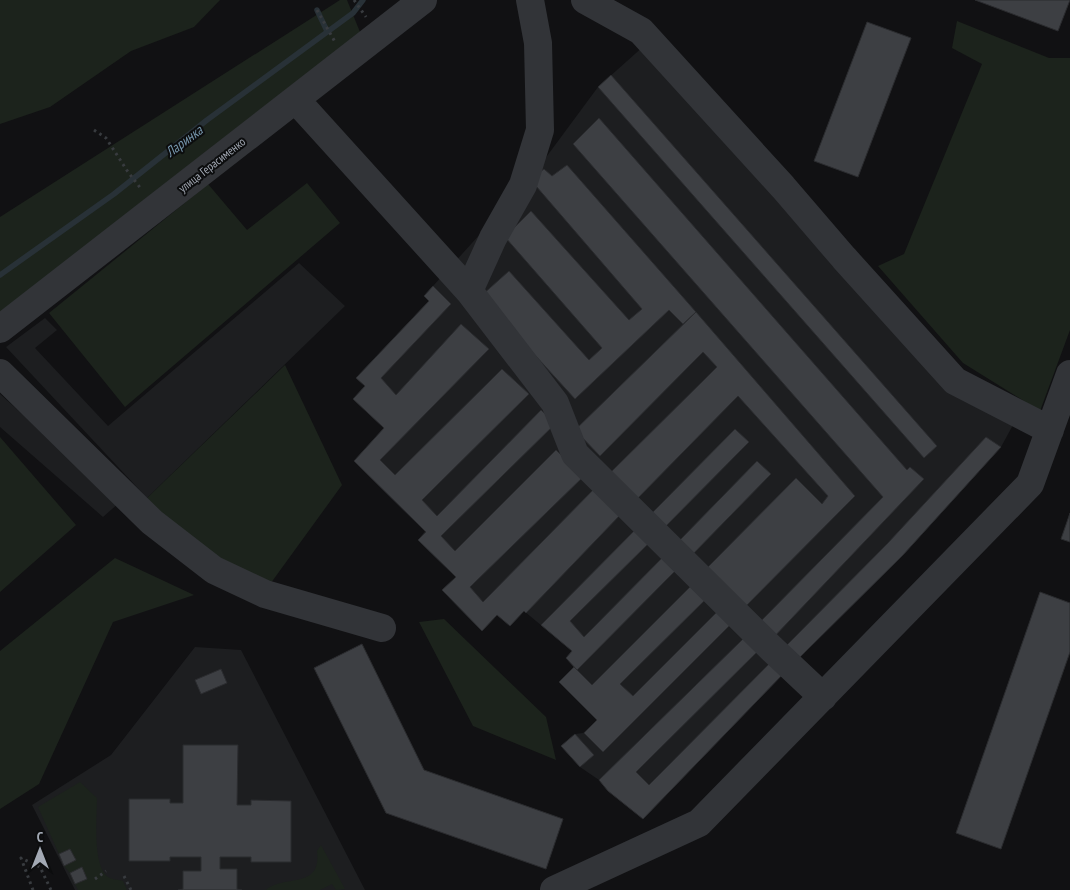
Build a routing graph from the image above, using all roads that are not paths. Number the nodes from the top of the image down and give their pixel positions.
1 (423, 0) edge
2 (530, 0) edge
3 (585, 0) edge
4 (296, 100) junction
5 (469, 290) junction
6 (0, 329) edge
7 (0, 373) edge
8 (1070, 374) edge
9 (1050, 430) junction
10 (382, 628) dead end
11 (823, 697) junction
12 (554, 890) edge

1 - 4 street, улица Герасименко
2 - 5 street
3 - 9 street
4 - 5 street
4 - 6 street, улица Герасименко
5 - 11 street
7 - 10 street
8 - 9 street
9 - 11 street
11 - 12 street

